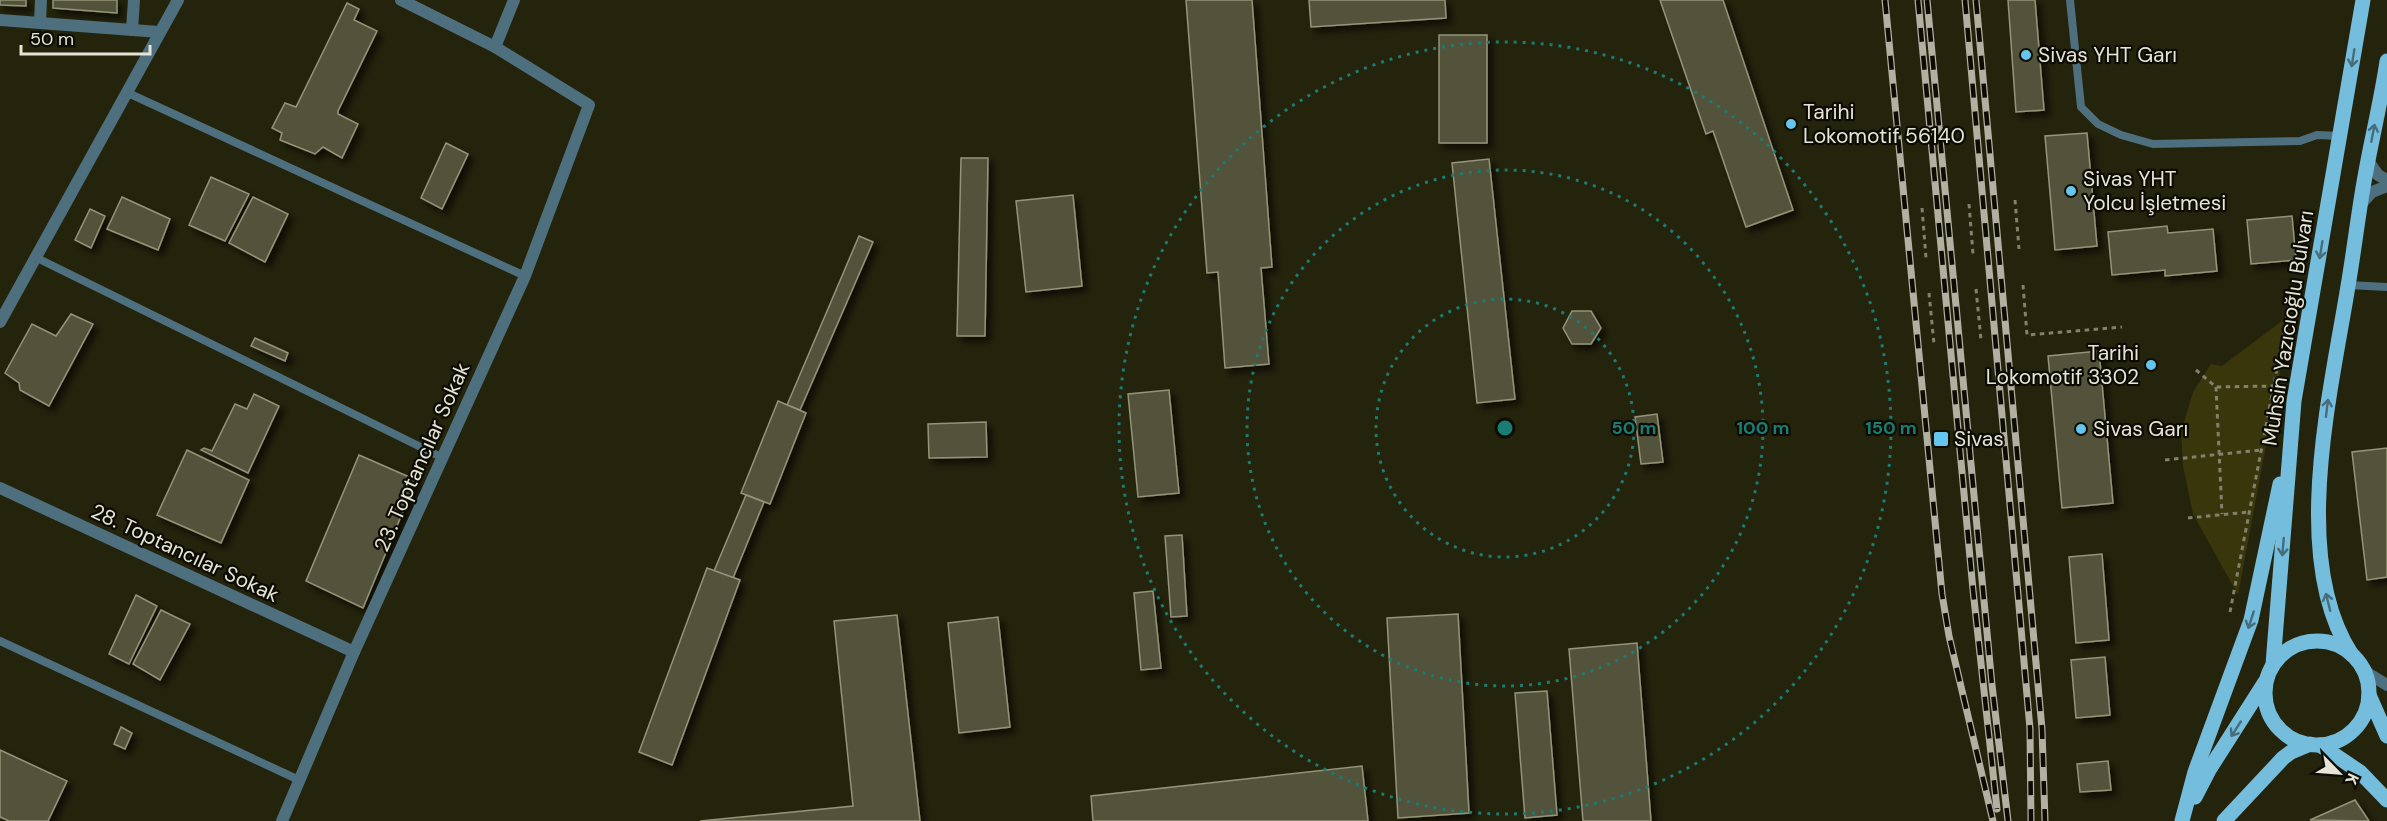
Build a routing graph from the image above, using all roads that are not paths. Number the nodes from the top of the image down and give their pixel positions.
1 (41, 0) edge
2 (134, 0) edge
3 (178, 0) edge
4 (401, 0) edge
5 (514, 0) edge
6 (2070, 0) edge
7 (2362, 0) edge
8 (0, 20) edge
9 (40, 23) junction
10 (132, 30) junction
11 (159, 32) junction
12 (495, 47) junction
13 (2387, 61) edge
14 (128, 93) junction
15 (2340, 136) junction
16 (2368, 161) junction
17 (2387, 180) edge
18 (2387, 186) edge
19 (2360, 205) junction
20 (37, 258) junction
21 (525, 276) junction
22 (2348, 285) junction
23 (2387, 287) edge
24 (0, 322) edge
25 (2290, 440) junction
26 (443, 458) junction
27 (0, 488) edge
28 (0, 641) edge
29 (354, 652) junction
30 (2357, 660) junction
31 (2273, 664) junction
32 (2266, 679) junction
33 (2387, 685) edge
34 (2368, 693) junction
35 (2387, 736) edge
36 (2315, 744) junction
37 (299, 780) junction
38 (2387, 800) edge
39 (282, 821) edge
40 (2182, 821) edge
41 (2224, 821) edge

1 - 9 street
2 - 10 street
3 - 11 street
4 - 12 street
5 - 12 street
6 - 15 lane
7 -> 15 main road, Muhsin Yazıcıoğlu Bulvarı
8 - 9 street
9 - 10 street
10 - 11 street
11 - 14 street
12 - 21 street, 23. Toptancılar Sokak
16 -> 13 main road
14 - 20 street
14 - 21 lane
15 -> 25 main road, Muhsin Yazıcıoğlu Bulvarı
16 - 17 street
16 - 19 main road
18 - 19 street
19 - 22 main road
20 - 24 street
20 - 26 lane
21 - 26 street, 23. Toptancılar Sokak
22 - 23 lane
30 -> 22 main road
25 -> 31 main road, Muhsin Yazıcıoğlu Bulvarı
25 -> 40 main road
26 - 29 street, 23. Toptancılar Sokak
27 - 29 street, 28. Toptancılar Sokak
28 - 37 lane
29 - 37 street, 23. Toptancılar Sokak
30 - 31 main road
30 - 33 street
30 - 34 main road
31 - 32 main road
32 - 36 main road
32 -> 40 main road
34 - 35 main road
34 - 36 main road
36 - 38 main road
36 - 41 main road
37 - 39 street, 23. Toptancılar Sokak

